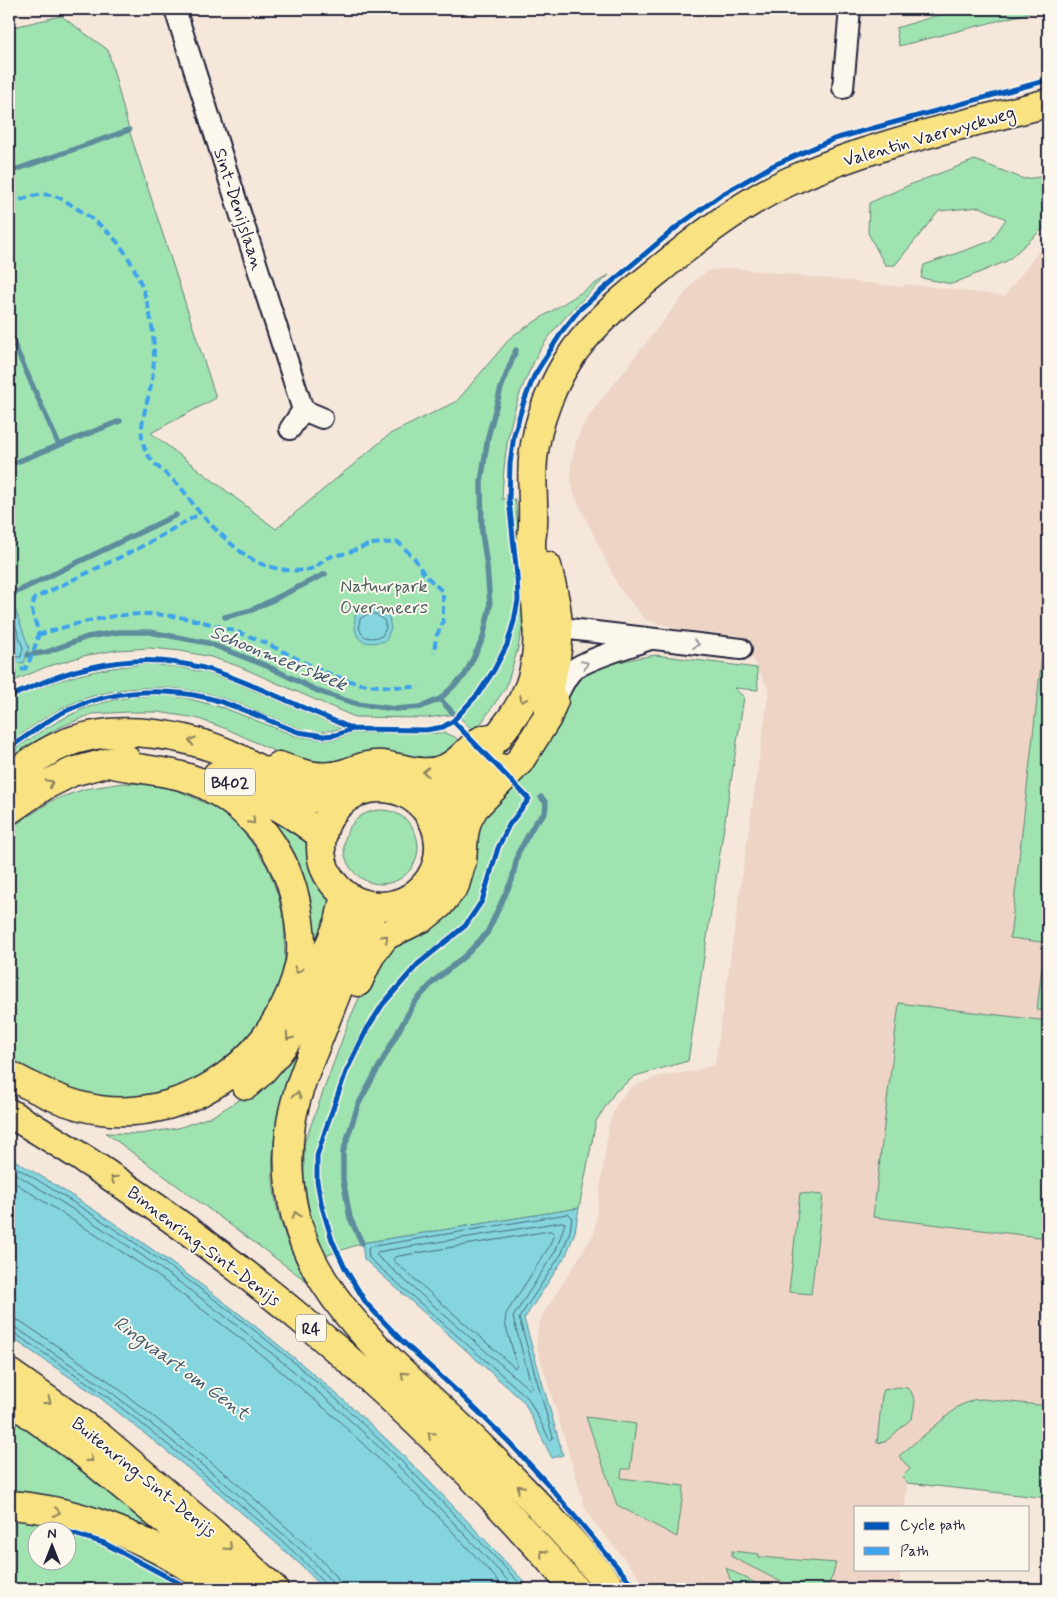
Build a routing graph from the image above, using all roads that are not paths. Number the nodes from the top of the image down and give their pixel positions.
1 (175, 9) edge
2 (850, 9) edge
3 (843, 88) dead end
4 (1048, 103) edge
5 (303, 410) junction
6 (322, 418) dead end
7 (290, 429) dead end
8 (548, 626) junction
9 (652, 638) junction
10 (741, 649) dead end
11 (549, 704) junction
12 (498, 737) junction
13 (238, 758) junction
14 (109, 763) junction
15 (9, 777) edge
16 (407, 794) junction
17 (338, 805) junction
18 (9, 810) edge
19 (437, 831) junction
20 (322, 836) junction
21 (345, 895) junction
22 (377, 906) junction
23 (328, 1015) junction
24 (9, 1075) edge
25 (9, 1089) edge
26 (9, 1113) edge
27 (9, 1373) edge
28 (9, 1400) edge
29 (9, 1506) edge
30 (219, 1589) edge
31 (243, 1589) edge
32 (274, 1589) edge
33 (575, 1589) edge
34 (612, 1589) edge

1 - 5 street, Sint-Denijslaan
2 - 3 street
4 - 8 main road, Valentin Vaerwyckweg
5 - 6 street
5 - 7 street
8 - 9 street, Valentin Vaerwyckweg
8 - 11 main road, Valentin Vaerwyckweg
8 -> 12 main road, Valentin Vaerwyckweg
9 -> 10 street, Valentin Vaerwyckweg
11 -> 9 street, Valentin Vaerwyckweg
11 - 19 main road, Valentin Vaerwyckweg
23 -> 11 main road
12 -> 13 main road
12 - 16 main road, Valentin Vaerwyckweg
13 -> 15 main road, B402
13 - 17 main road, B402
18 -> 14 main road, B402
14 - 20 main road, B402
14 -> 24 main road
16 - 17 main road
16 - 19 main road
17 - 20 main road
19 - 22 main road
20 - 21 main road
21 - 22 main road
21 -> 25 main road
22 - 23 main road
34 -> 23 main road
33 -> 26 main road, Binnenring-Sint-Denijs / R4
27 -> 32 main road, Buitenring-Sint-Denijs
28 -> 31 main road
29 -> 30 main road

